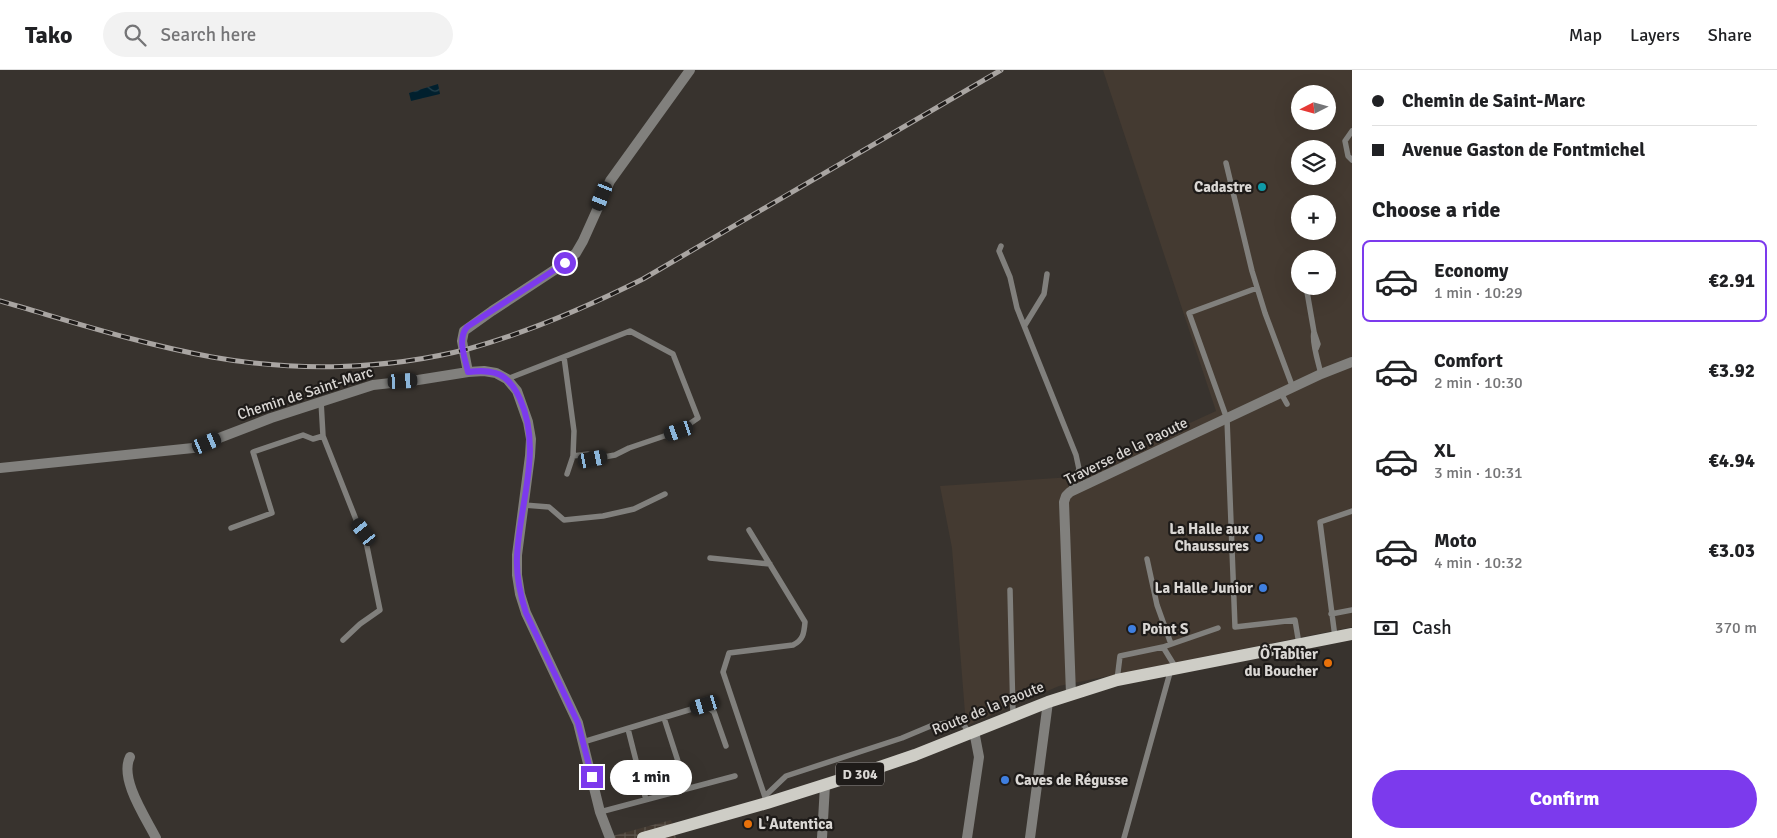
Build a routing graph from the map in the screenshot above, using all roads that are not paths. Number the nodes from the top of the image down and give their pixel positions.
1 (690, 70) edge
2 (1352, 131) edge
3 (1352, 160) edge
4 (1226, 163) dead end
5 (1001, 246) dead end
6 (1047, 274) dead end
7 (1257, 288) junction
8 (1308, 295) edge
9 (1025, 325) junction
10 (564, 357) junction
11 (1352, 362) edge
12 (468, 372) junction
13 (1321, 374) junction
14 (507, 379) junction
15 (1292, 388) junction
16 (1281, 393) junction
17 (321, 401) junction
18 (1287, 404) dead end
19 (1228, 418) junction
20 (323, 436) junction
21 (573, 456) junction
22 (0, 468) edge
23 (567, 474) dead end
24 (1070, 492) junction
25 (665, 494) dead end
26 (524, 505) junction
27 (1352, 511) edge
28 (231, 528) dead end
29 (749, 530) dead end
30 (710, 558) dead end
31 (1147, 559) dead end
32 (770, 564) junction
33 (1010, 590) dead end
34 (1352, 610) edge
35 (1331, 614) junction
36 (1218, 628) dead end
37 (1352, 634) edge
38 (1335, 637) junction
39 (343, 640) dead end
40 (1171, 644) junction
41 (1299, 644) junction
42 (1163, 647) junction
43 (1173, 668) junction
44 (1117, 680) junction
45 (1071, 694) junction
46 (1048, 702) junction
47 (1013, 716) junction
48 (664, 718) junction
49 (628, 729) junction
50 (972, 732) junction
51 (583, 742) junction
52 (726, 746) dead end
53 (130, 758) dead end
54 (735, 776) dead end
55 (825, 785) junction
56 (686, 789) junction
57 (766, 799) junction
58 (646, 800) junction
59 (600, 812) junction
60 (648, 837) edge
61 (156, 838) edge
62 (610, 838) edge
63 (822, 838) edge
64 (967, 838) edge
65 (1030, 838) edge
66 (1124, 838) edge

1 - 12 street
2 - 3 lane
4 - 7 lane
5 - 9 lane
6 - 9 lane
7 - 15 lane
7 - 19 lane
8 - 13 lane
9 - 24 lane
10 - 14 lane
10 - 21 lane
10 - 21 lane
11 - 13 street, Traverse de la Paoute
12 - 14 street, Chemin de Saint-Marc
12 - 17 street, Chemin de Saint-Marc
13 - 15 street, Traverse de la Paoute
14 - 26 street
15 - 16 street, Traverse de la Paoute
16 - 18 lane
16 - 19 street, Traverse de la Paoute
17 - 20 lane
17 - 22 street, Chemin de Saint-Marc
19 - 24 street, Traverse de la Paoute
19 - 41 lane
20 - 28 lane
20 - 39 lane
21 - 23 lane
24 - 45 street, Traverse de la Paoute
25 - 26 lane
26 - 51 street
27 - 35 lane
29 - 32 lane
30 - 32 lane
31 - 40 lane
32 - 57 lane
33 - 47 lane
34 - 35 lane
35 - 38 lane
36 - 40 lane
37 - 38 main road, Route de la Paoute / D 304
38 - 41 main road, Route de la Paoute / D 304
40 - 42 lane
41 - 43 main road, Route de la Paoute / D 304
42 - 43 lane
42 - 44 lane
43 - 44 main road, Route de la Paoute / D 304
43 - 66 lane
44 - 45 main road, Route de la Paoute / D 304
45 - 46 main road, Route de la Paoute / D 304
46 - 47 main road, Route de la Paoute / D 304
46 - 65 street
47 - 50 main road, Route de la Paoute / D 304
48 - 49 lane
48 - 52 lane
48 - 56 lane
49 - 51 lane
49 - 58 lane
50 - 55 main road, Route de la Paoute / D 304
50 - 57 lane
50 - 64 street
51 - 59 street
53 - 61 street
54 - 56 lane
55 - 57 main road, Route de la Paoute / D 304
55 - 63 street
56 - 58 lane
57 - 60 main road, Route de la Paoute / D 304
58 - 59 lane
59 - 62 street

